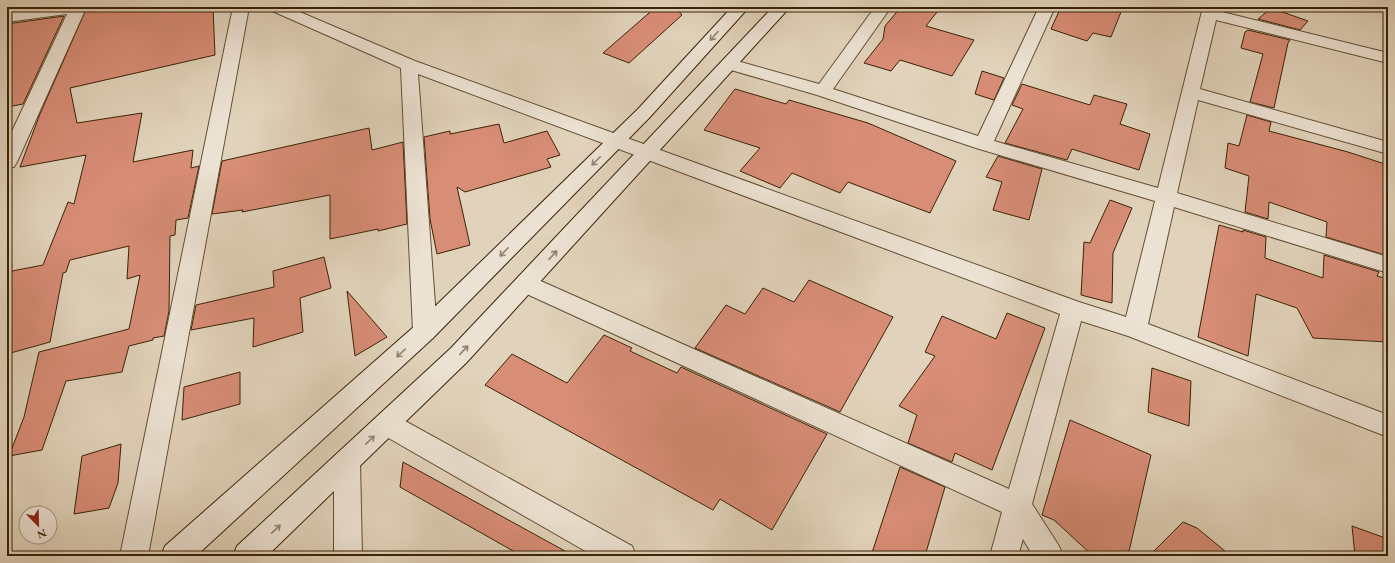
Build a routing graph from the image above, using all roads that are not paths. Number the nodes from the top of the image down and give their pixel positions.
1 (78, 7) edge
2 (241, 7) edge
3 (275, 7) edge
4 (741, 7) edge
5 (782, 7) edge
6 (883, 7) edge
7 (1048, 7) edge
8 (1210, 11) edge
9 (7, 17) edge
10 (1388, 58) edge
11 (730, 64) junction
12 (409, 65) junction
13 (823, 91) junction
14 (1191, 92) junction
15 (615, 142) junction
16 (983, 144) junction
17 (1388, 148) edge
18 (647, 154) junction
19 (7, 162) edge
20 (1166, 197) junction
21 (1388, 265) edge
22 (526, 284) junction
23 (1073, 309) junction
24 (1136, 329) junction
25 (425, 331) junction
26 (387, 424) junction
27 (1388, 426) edge
28 (347, 462) junction
29 (1018, 506) junction
30 (134, 556) edge
31 (174, 556) edge
32 (248, 556) edge
33 (348, 556) edge
34 (622, 556) edge
35 (1004, 556) edge
36 (1049, 556) edge

1 - 9 street
1 - 19 street
2 - 30 street
3 - 12 street
4 -> 15 street
5 - 11 street
6 - 13 street
7 - 16 street
8 - 10 street
8 - 14 street
11 - 13 street
11 - 18 street
12 - 15 street
12 - 25 street
13 - 16 street
14 - 17 street
14 - 20 street
15 - 18 street
15 -> 25 street
16 - 20 street
22 -> 18 street
18 - 23 street
20 - 21 street
20 - 24 street
26 -> 22 street
22 - 29 street
23 - 24 street
23 - 29 street
24 - 27 street
25 -> 31 street
28 -> 26 street
26 - 34 street
32 -> 28 street
28 - 33 street
29 - 35 street
29 - 36 street

